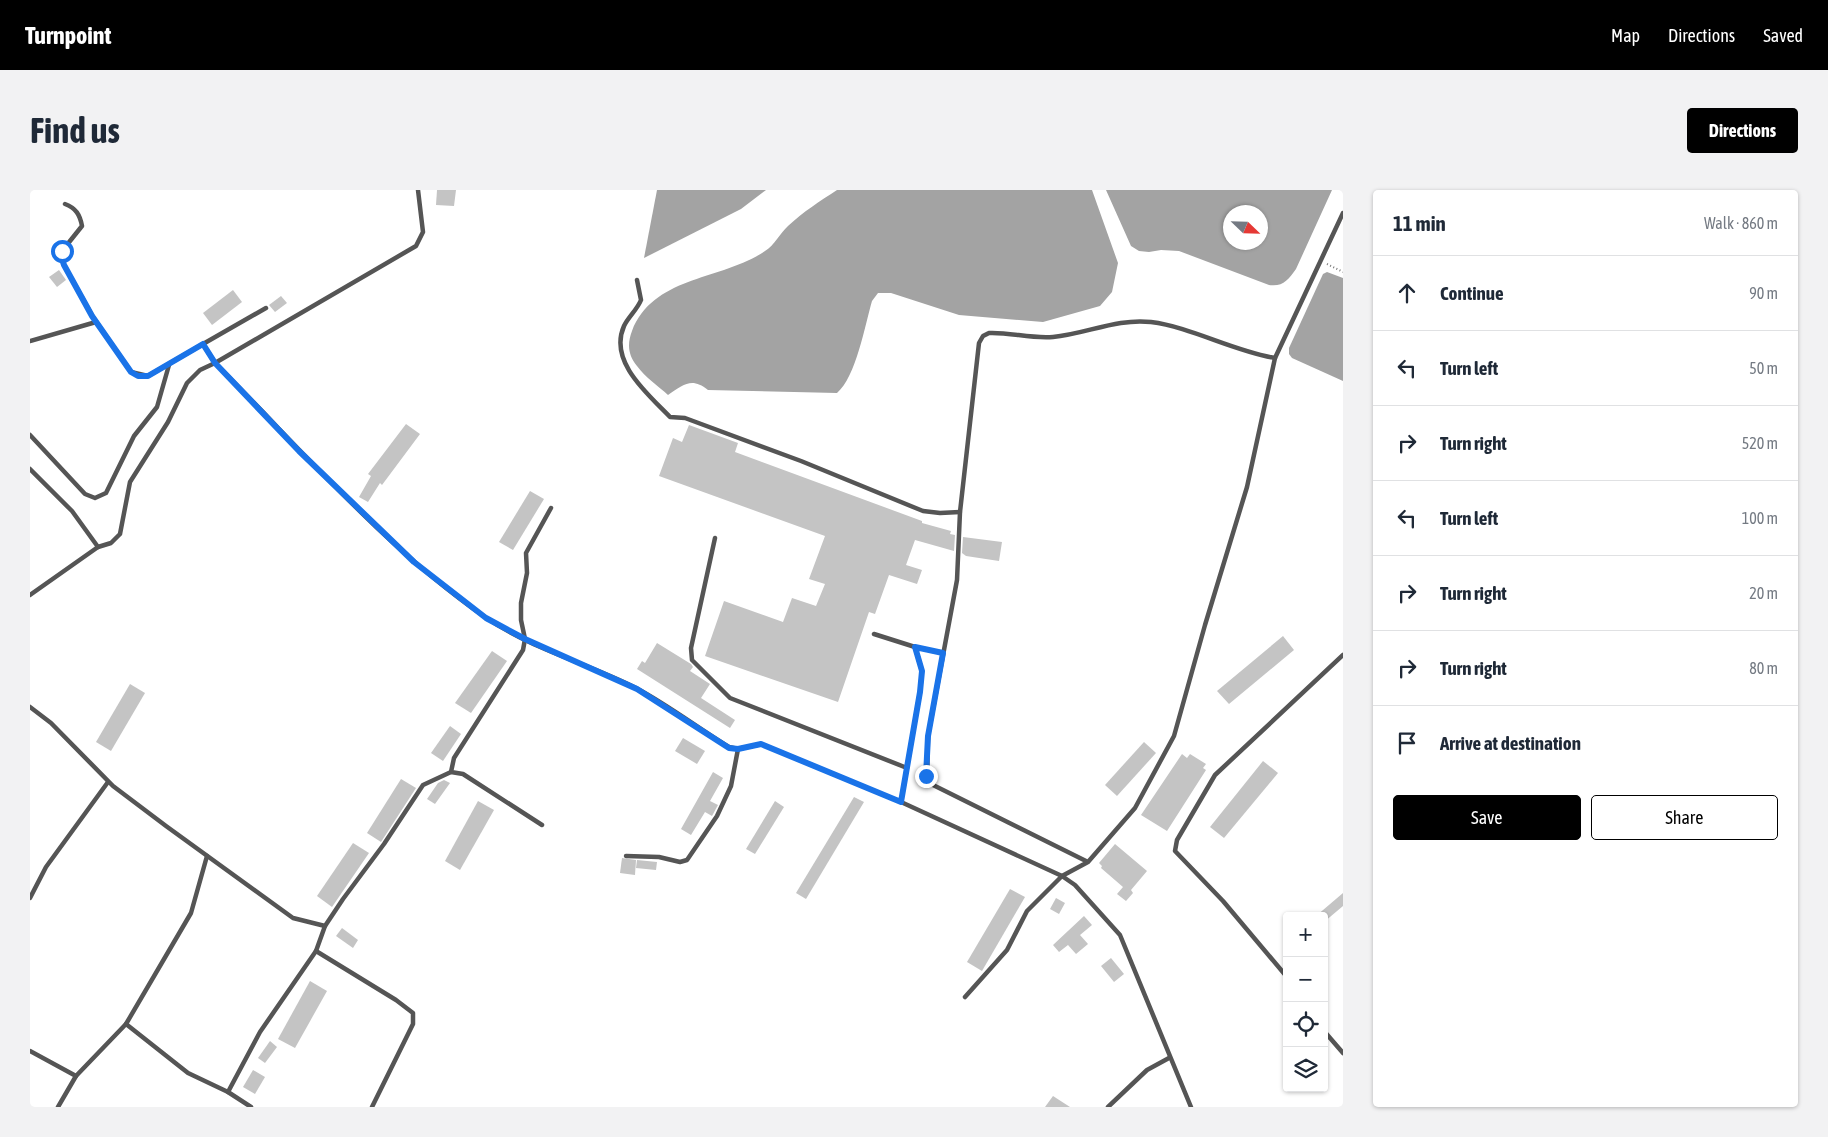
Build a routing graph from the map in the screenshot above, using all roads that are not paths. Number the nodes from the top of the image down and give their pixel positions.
1 (418, 190) edge
2 (65, 204) dead end
3 (1343, 213) edge
4 (638, 280) dead end
5 (266, 308) dead end
6 (96, 322) junction
7 (30, 341) edge
8 (203, 344) junction
9 (1275, 358) junction
10 (215, 363) junction
11 (169, 365) junction
12 (30, 435) edge
13 (30, 469) edge
14 (551, 508) dead end
15 (960, 512) junction
16 (715, 538) dead end
17 (98, 547) junction
18 (30, 594) edge
19 (874, 634) dead end
20 (525, 639) junction
21 (915, 647) junction
22 (943, 653) junction
23 (1343, 655) edge
24 (30, 707) edge
25 (738, 749) junction
26 (907, 768) junction
27 (451, 772) junction
28 (108, 782) junction
29 (901, 802) junction
30 (542, 825) dead end
31 (208, 856) junction
32 (626, 856) dead end
33 (1088, 862) junction
34 (1062, 876) junction
35 (30, 898) edge
36 (325, 926) junction
37 (316, 951) junction
38 (1283, 972) edge
39 (965, 997) dead end
40 (126, 1024) junction
41 (1328, 1035) edge
42 (30, 1051) edge
43 (1343, 1054) edge
44 (1169, 1058) junction
45 (76, 1076) junction
46 (228, 1092) junction
47 (58, 1107) edge
48 (251, 1107) edge
49 (372, 1107) edge
50 (1108, 1107) edge
51 (1191, 1107) edge

1 - 10 lane
2 - 6 lane
3 - 9 lane
4 - 15 lane
5 - 8 lane
6 - 7 lane
6 - 11 lane
8 - 10 lane
8 - 11 lane
9 - 15 lane
9 - 33 lane
10 - 17 lane
10 - 20 lane
11 - 12 lane
13 - 17 lane
14 - 20 lane
15 - 22 lane
16 - 26 lane
17 - 18 lane
19 - 21 lane
20 - 25 lane
20 - 27 lane
21 - 22 lane
21 - 26 lane
22 - 33 lane
23 - 38 lane
24 - 28 lane
25 - 29 lane
25 - 32 lane
26 - 29 lane
27 - 30 lane
27 - 36 lane
28 - 31 lane
28 - 35 lane
29 - 34 lane
31 - 36 lane
31 - 40 lane
33 - 34 lane
34 - 39 lane
34 - 44 lane
36 - 37 lane
37 - 46 lane
37 - 49 lane
40 - 45 lane
40 - 46 lane
41 - 43 lane
42 - 45 lane
44 - 50 lane
44 - 51 lane
45 - 47 lane
46 - 48 lane

